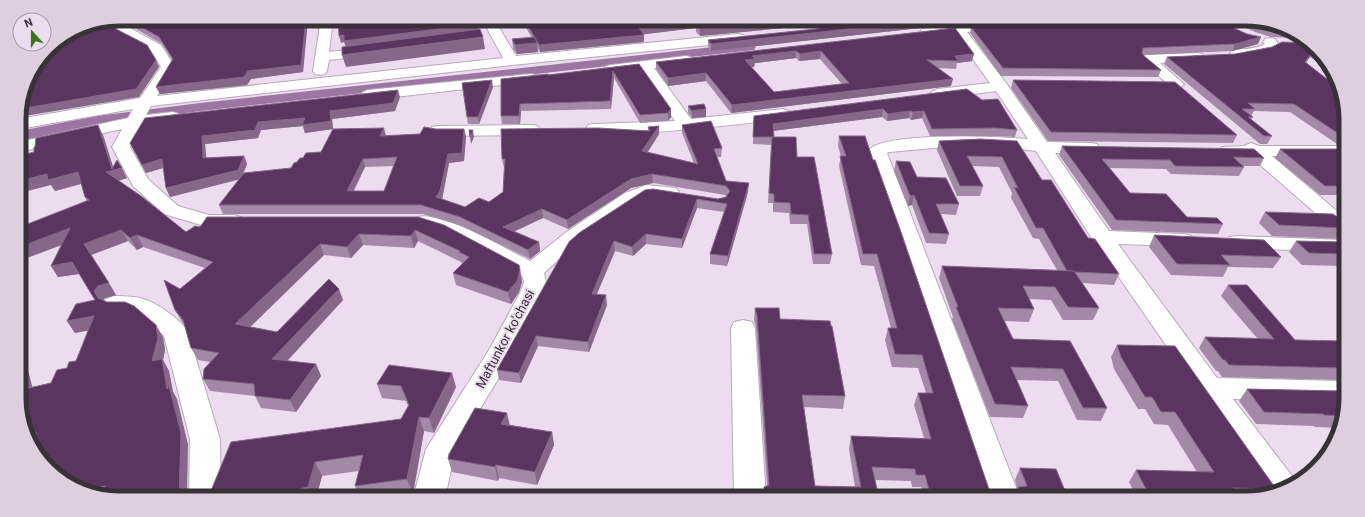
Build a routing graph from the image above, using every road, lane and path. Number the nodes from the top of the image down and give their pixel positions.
1 (118, 26) edge
2 (326, 26) edge
3 (492, 26) edge
4 (945, 26) edge
5 (956, 26) edge
6 (496, 34) junction
7 (910, 34) edge
8 (481, 36) edge
9 (748, 37) edge
10 (1256, 38) edge
11 (1270, 42) junction
12 (1286, 44) edge
13 (382, 49) edge
14 (322, 57) junction
15 (699, 59) edge
16 (512, 61) junction
17 (644, 65) junction
18 (598, 70) edge
19 (544, 76) edge
20 (318, 83) junction
21 (1004, 83) junction
22 (1153, 84) edge
23 (922, 96) edge
24 (356, 97) edge
25 (141, 111) junction
26 (797, 112) edge
27 (190, 115) edge
28 (26, 123) edge
29 (687, 126) junction
30 (548, 130) edge
31 (579, 130) edge
32 (438, 131) edge
33 (1238, 137) dead end
34 (26, 144) edge
35 (1042, 147) junction
36 (1113, 148) edge
37 (1208, 150) edge
38 (1256, 151) junction
39 (1339, 151) edge
40 (689, 196) edge
41 (408, 220) edge
42 (251, 222) edge
43 (1339, 224) edge
44 (1102, 237) junction
45 (1339, 246) edge
46 (532, 271) junction
47 (114, 304) edge
48 (743, 328) dead end
49 (1208, 388) junction
50 (1339, 391) edge
51 (1281, 484) edge
52 (206, 491) edge
53 (431, 491) edge
54 (750, 491) edge
55 (1001, 491) edge

1 - 25 street
2 - 14 street
3 - 6 street
4 - 7 street
5 - 21 street
6 - 8 street
6 - 16 street
9 - 16 street
10 - 11 street
11 - 12 street
11 - 22 street
13 - 14 street
14 - 20 street
15 - 17 street
16 - 20 street
17 - 18 street
17 - 29 street
19 - 24 street
20 - 25 street
21 - 23 street
21 - 35 street
25 - 27 street
25 - 28 street
25 - 34 street
25 - 42 street
26 - 29 street
29 - 31 street
30 - 32 street
33 - 38 street
35 - 36 street
35 - 44 street
35 - 55 street
37 - 38 street
38 - 39 street
38 - 43 street
40 - 46 street
41 - 46 street, Maftunkor ko’chasi
44 - 45 street
44 - 49 street
46 - 53 street, Maftunkor ko’chasi
47 - 52 street
48 - 54 street
49 - 50 street
49 - 51 street

